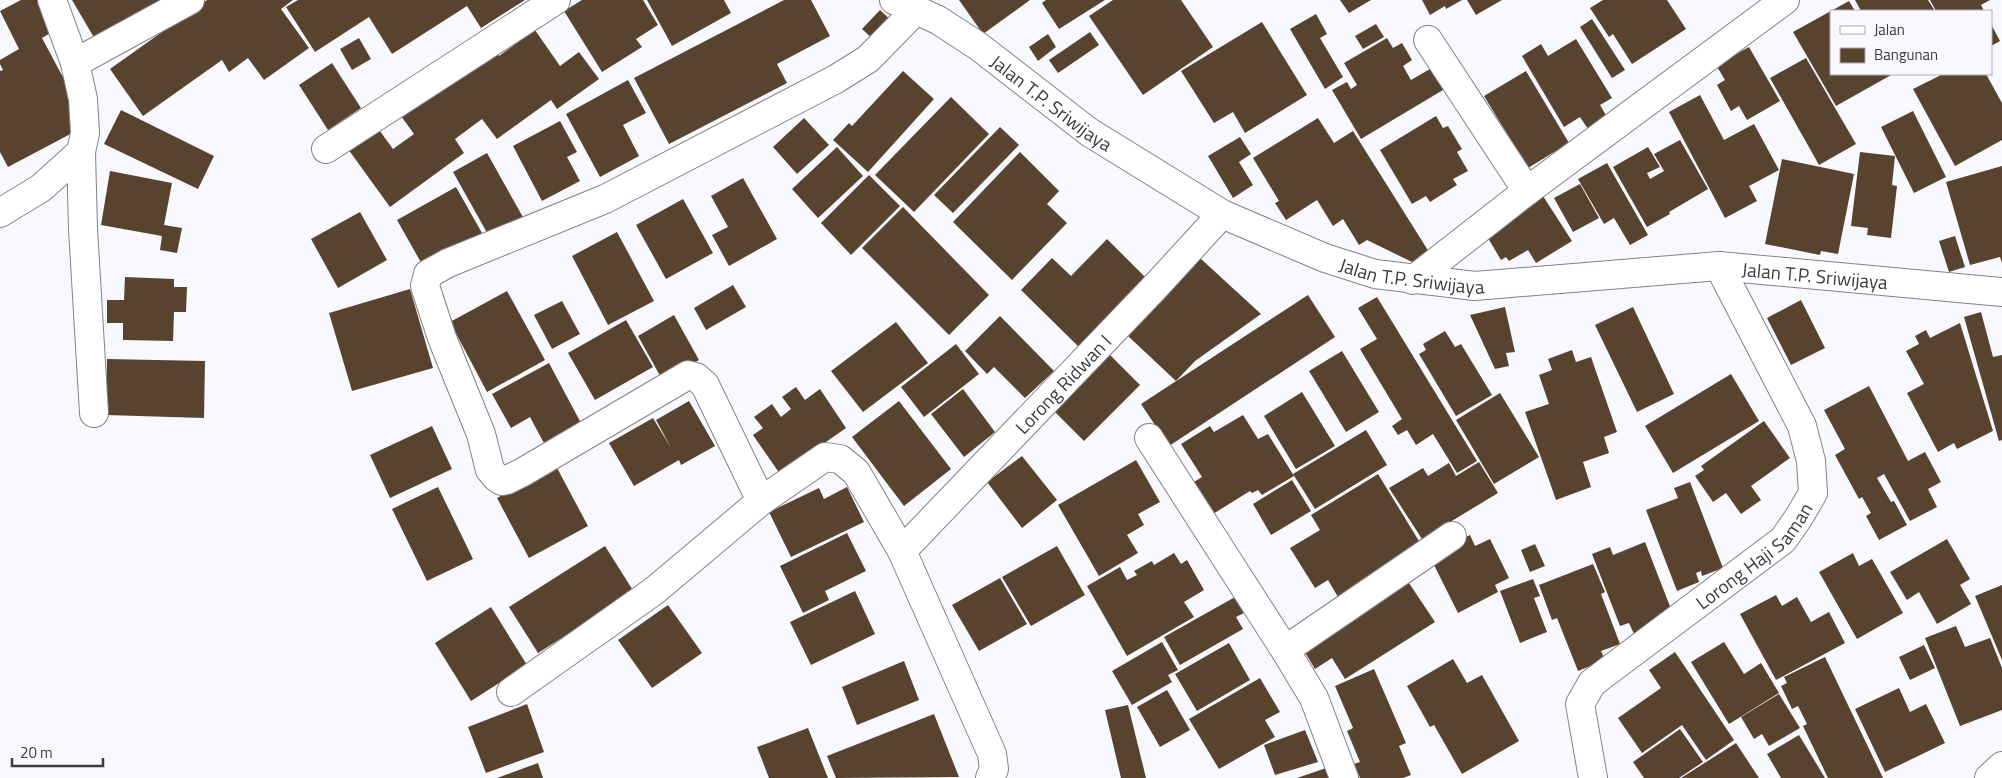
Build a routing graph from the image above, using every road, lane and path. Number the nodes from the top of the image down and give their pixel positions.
1 (52, 0) edge
2 (190, 0) edge
3 (556, 0) edge
4 (1785, 0) edge
5 (905, 5) edge
6 (1428, 40) dead end
7 (75, 63) junction
8 (326, 149) dead end
9 (81, 152) junction
10 (1527, 192) junction
11 (0, 213) edge
12 (1222, 214) junction
13 (1719, 266) junction
14 (1413, 280) junction
15 (2002, 292) edge
16 (94, 413) dead end
17 (1148, 438) dead end
18 (761, 501) junction
19 (1452, 536) dead end
20 (902, 551) junction
21 (1285, 650) junction
22 (511, 692) dead end
23 (2002, 766) edge
24 (990, 778) edge
25 (1344, 778) edge
26 (1593, 778) edge
27 (1989, 778) edge

1 - 7 street
2 - 7 street
3 - 8 street
4 - 10 street
5 - 12 street, Jalan T.P. Sriwijaya
5 - 18 street
6 - 10 street
7 - 9 street
9 - 11 street
9 - 16 street
10 - 14 street
12 - 14 street, Jalan T.P. Sriwijaya
12 - 20 street, Lorong Ridwan I
13 - 14 street, Jalan T.P. Sriwijaya
13 - 15 street, Jalan T.P. Sriwijaya
13 - 26 street, Lorong Haji Saman
17 - 21 street
18 - 20 street
18 - 22 street
19 - 21 street
20 - 24 street
21 - 25 street
23 - 27 street

